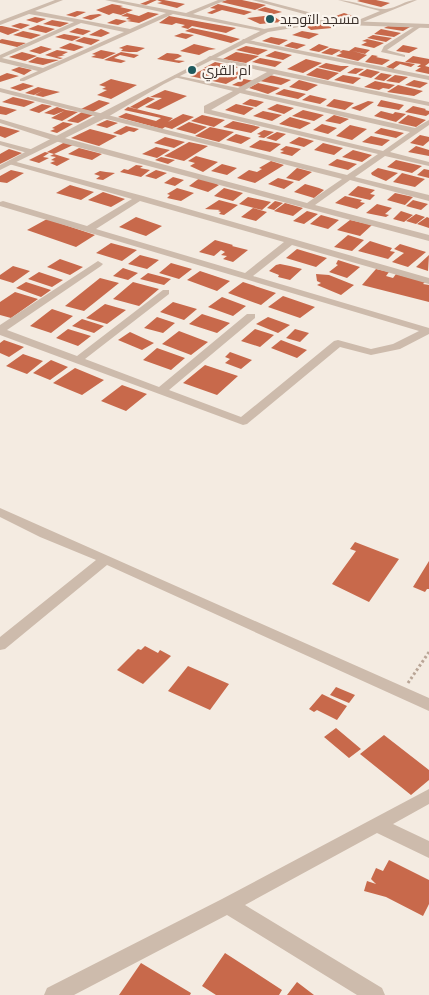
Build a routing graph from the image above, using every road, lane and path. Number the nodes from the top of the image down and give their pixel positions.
1 (60, 0) edge
2 (108, 0) edge
3 (223, 0) edge
4 (260, 0) edge
5 (341, 0) edge
6 (410, 0) edge
7 (386, 11) junction
8 (29, 12) junction
9 (173, 12) junction
10 (186, 14) junction
11 (79, 22) junction
12 (317, 22) junction
13 (358, 22) junction
14 (0, 23) edge
15 (419, 26) junction
16 (429, 26) edge
17 (266, 30) junction
18 (130, 31) junction
19 (243, 41) junction
20 (403, 56) dead end
21 (0, 58) edge
22 (210, 58) junction
23 (44, 70) junction
24 (274, 71) junction
25 (176, 76) junction
26 (429, 78) edge
27 (22, 80) dead end
28 (0, 90) edge
29 (239, 91) junction
30 (429, 104) edge
31 (103, 116) junction
32 (0, 121) edge
33 (429, 122) edge
34 (416, 131) junction
35 (58, 139) junction
36 (0, 143) edge
37 (31, 152) junction
38 (385, 154) junction
39 (12, 162) junction
40 (429, 164) edge
41 (0, 168) edge
42 (348, 177) junction
43 (140, 198) junction
44 (429, 198) edge
45 (3, 204) dead end
46 (309, 205) junction
47 (89, 229) junction
48 (429, 238) edge
49 (291, 241) junction
50 (98, 264) dead end
51 (247, 276) junction
52 (429, 281) edge
53 (166, 292) dead end
54 (251, 316) dead end
55 (0, 331) edge
56 (428, 331) edge
57 (78, 360) junction
58 (161, 391) junction
59 (0, 512) edge
60 (106, 559) junction
61 (0, 645) edge
62 (429, 652) edge
63 (402, 692) junction
64 (429, 705) edge
65 (429, 796) edge
66 (377, 824) junction
67 (429, 850) edge
68 (228, 905) junction
69 (54, 995) edge
70 (375, 995) edge

1 - 8 street
2 - 9 street
3 - 10 street
4 - 12 street
5 - 7 street
6 - 7 street
7 - 13 street
8 - 11 street
8 - 14 street
9 - 10 street
9 - 18 street
10 - 17 street
11 - 18 street
11 - 21 street
12 - 13 street
12 - 17 street
13 - 15 street
15 - 16 street
15 - 20 street
17 - 19 street
18 - 23 street
19 - 22 street
19 - 26 street
21 - 23 street
22 - 24 street
22 - 25 street
23 - 27 street
24 - 29 street
24 - 30 street
25 - 29 street
25 - 31 street
28 - 31 street
29 - 34 street
29 - 38 street
31 - 35 street
31 - 42 street
32 - 35 street
33 - 34 street
34 - 38 street
35 - 37 street
35 - 46 street
36 - 37 street
37 - 39 street
38 - 40 street
38 - 42 street
39 - 41 street
39 - 43 street
42 - 44 street
42 - 46 street
43 - 47 street
43 - 49 street
45 - 47 street
46 - 48 street
47 - 51 street
49 - 51 street
49 - 52 street
50 - 55 street
51 - 56 street
53 - 57 street
54 - 58 street
55 - 57 street
56 - 58 street
57 - 58 street
59 - 60 street
60 - 61 street
60 - 63 street
62 - 63 path
63 - 64 street
65 - 66 street
66 - 67 street
66 - 68 street
68 - 69 street
68 - 70 street

